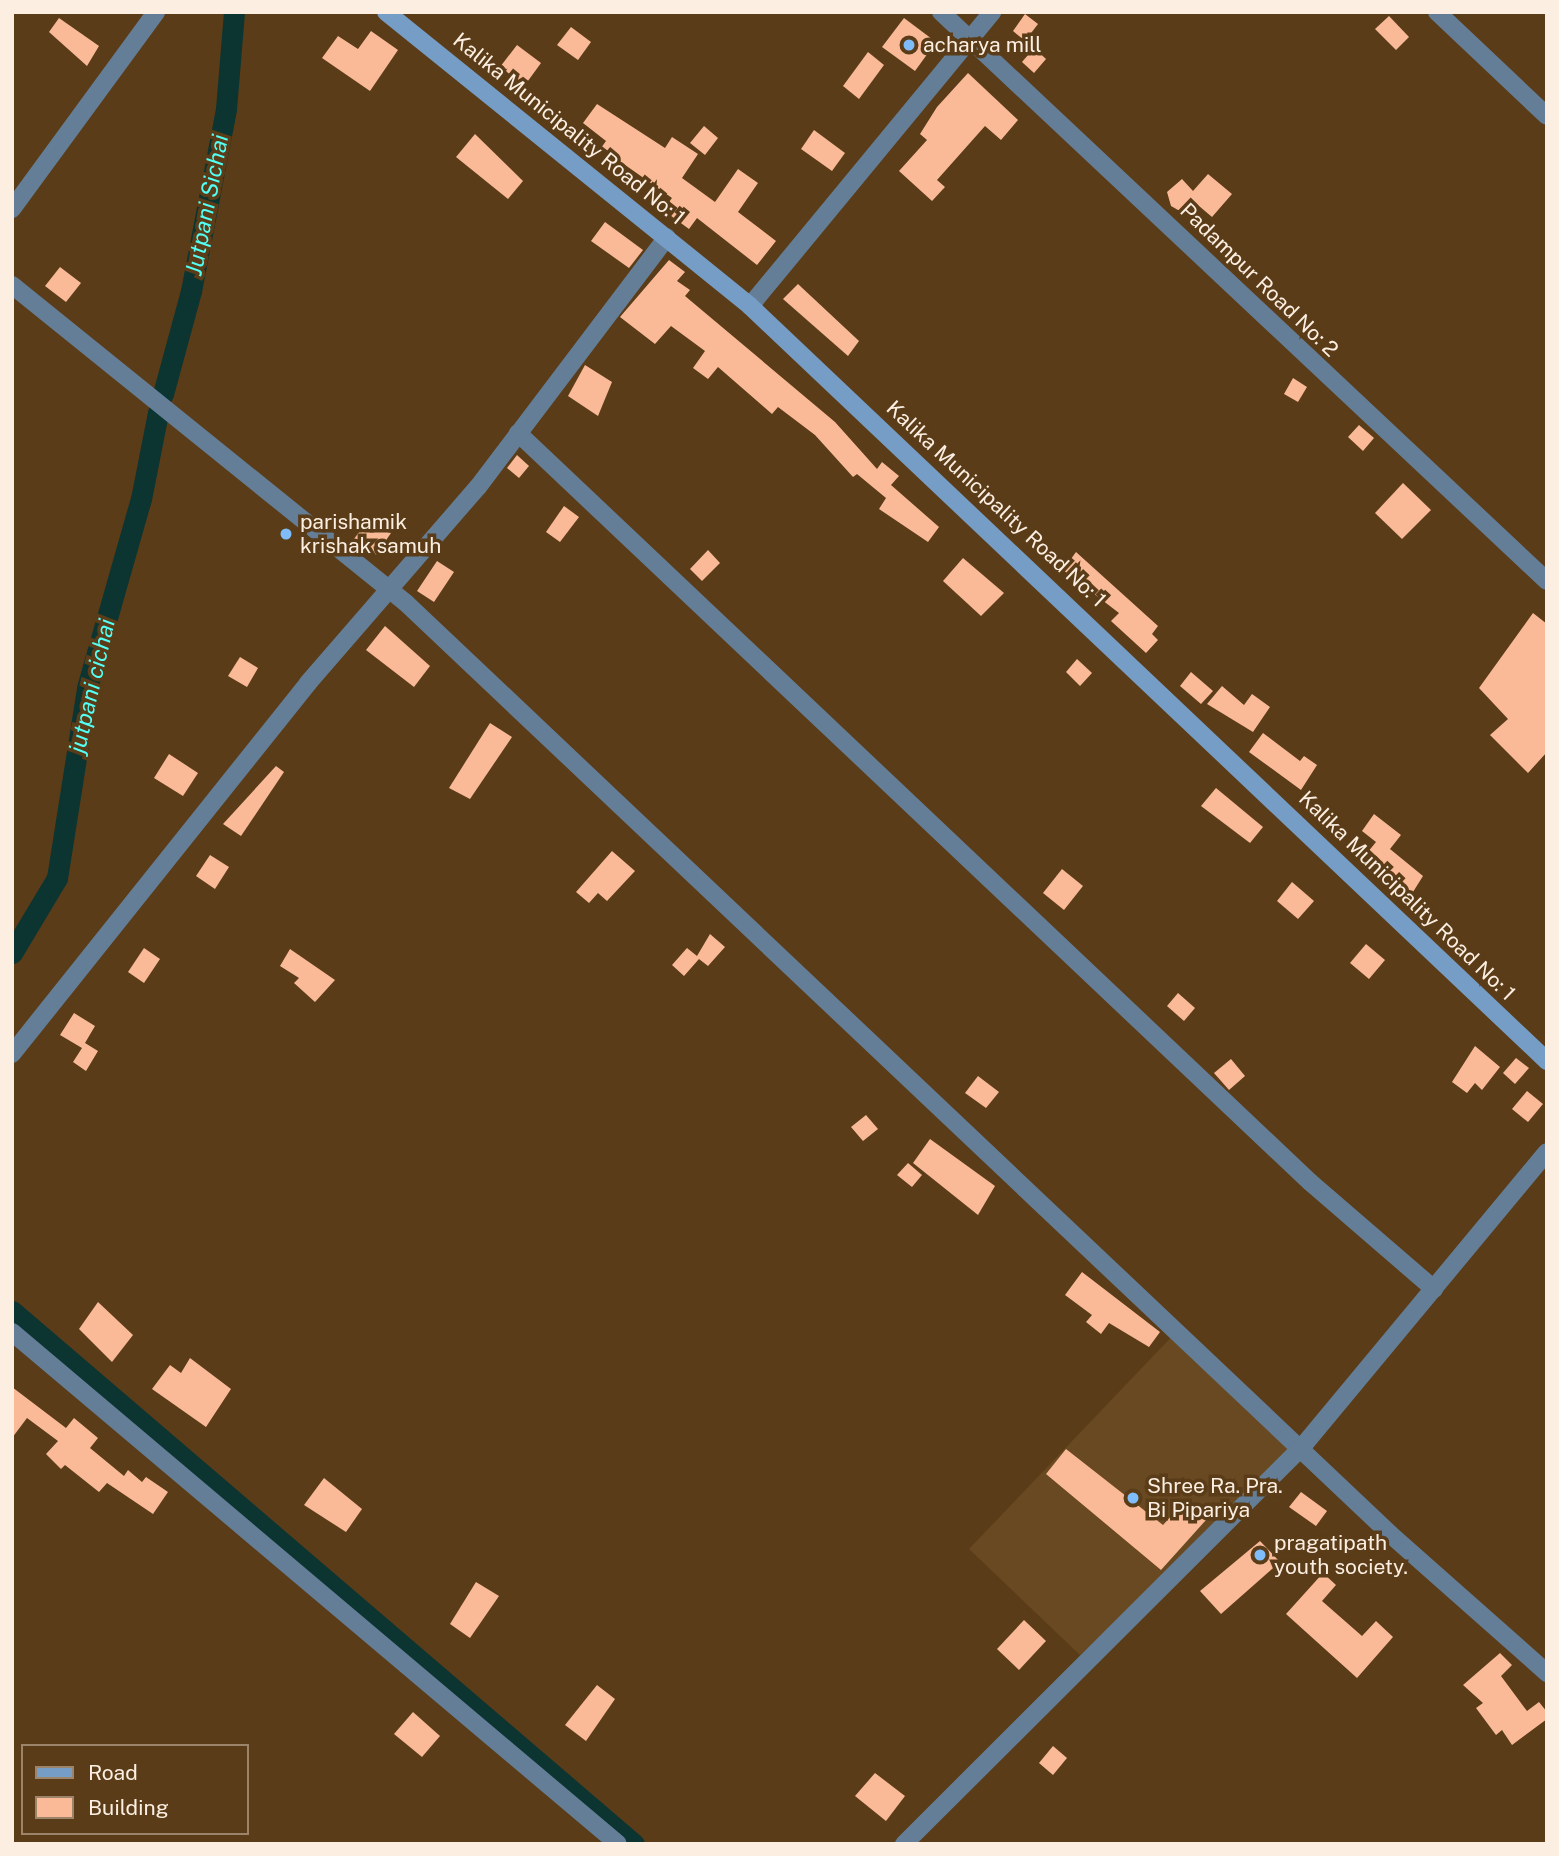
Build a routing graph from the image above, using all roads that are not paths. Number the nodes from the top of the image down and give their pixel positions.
1 (156, 12) edge
2 (386, 12) edge
3 (941, 12) edge
4 (992, 12) edge
5 (1437, 12) edge
6 (971, 37) junction
7 (1547, 116) edge
8 (12, 209) edge
9 (667, 237) junction
10 (12, 285) edge
11 (750, 306) junction
12 (518, 433) junction
13 (1547, 581) edge
14 (390, 591) junction
15 (12, 1054) edge
16 (1547, 1061) edge
17 (1547, 1152) edge
18 (1434, 1289) junction
19 (12, 1332) edge
20 (1302, 1447) junction
21 (1547, 1673) edge
22 (618, 1844) edge
23 (904, 1844) edge

1 - 8 street
2 - 9 street, Kalika Municipality Road No: 1
3 - 6 street, Padampur Road No: 2
4 - 6 street
5 - 7 street
6 - 11 street
6 - 13 street, Padampur Road No: 2
9 - 11 street, Kalika Municipality Road No: 1
9 - 12 street
10 - 14 street
11 - 16 street, Kalika Municipality Road No: 1
12 - 14 street
12 - 18 street
14 - 15 street
14 - 20 street
17 - 18 street
18 - 20 street
19 - 22 street
20 - 21 street
20 - 23 street

